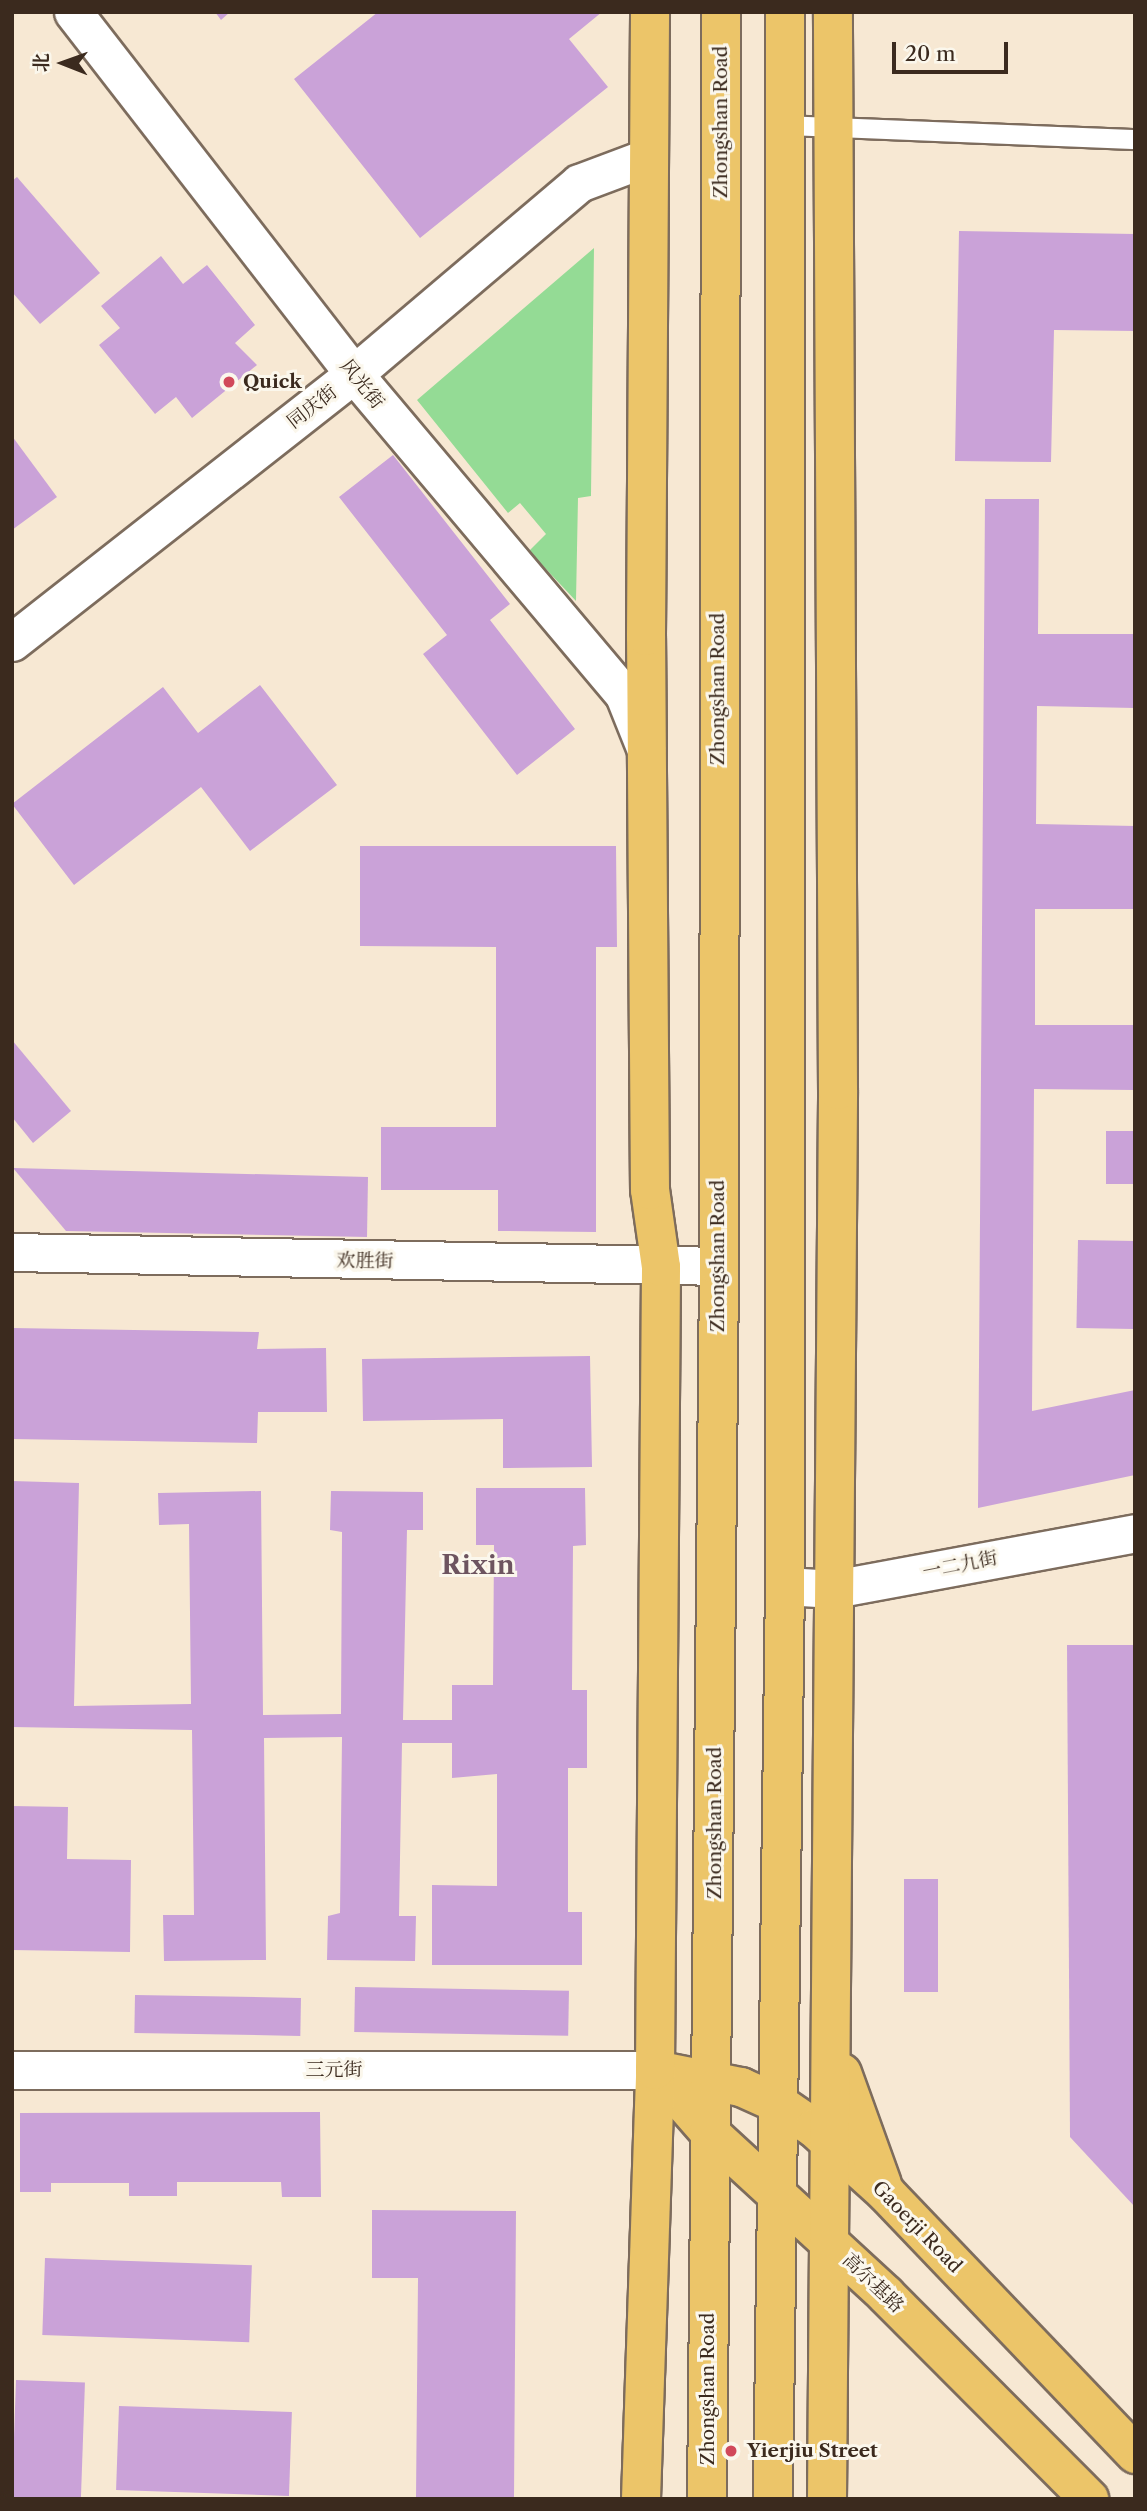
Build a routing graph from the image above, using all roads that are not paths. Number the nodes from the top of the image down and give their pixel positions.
1 (73, 12) edge
2 (650, 12) edge
3 (721, 12) edge
4 (785, 12) edge
5 (833, 12) edge
6 (836, 124) junction
7 (785, 125) junction
8 (1135, 139) edge
9 (648, 157) junction
10 (354, 374) junction
11 (12, 642) edge
12 (648, 754) junction
13 (12, 1252) edge
14 (719, 1266) junction
15 (661, 1267) junction
16 (1135, 1533) edge
17 (785, 1586) junction
18 (834, 1589) junction
19 (779, 1997) junction
20 (831, 2036) junction
21 (12, 2070) edge
22 (655, 2070) junction
23 (713, 2079) junction
24 (779, 2104) junction
25 (709, 2132) junction
26 (831, 2144) junction
27 (886, 2193) junction
28 (776, 2196) junction
29 (830, 2242) junction
30 (1135, 2455) edge
31 (641, 2499) edge
32 (707, 2499) edge
33 (773, 2499) edge
34 (827, 2499) edge
35 (1089, 2499) edge

1 - 10 street, 风光街
2 - 9 main road
3 - 14 main road, Zhongshan Road
4 - 7 main road
5 - 6 main road
6 - 7 lane
6 - 8 lane
6 - 18 main road
7 - 17 main road
9 - 10 street, 同庆街
9 - 12 main road
10 - 11 street, 同庆街
10 - 12 street, 风光街
12 - 15 main road
13 - 15 street, 欢胜街
14 - 15 street, 欢胜街
14 - 23 main road, Zhongshan Road
15 - 22 main road
16 - 18 street, 一二九街
17 - 18 street, 一二九街
17 - 19 main road
18 - 20 main road
19 - 24 main road
19 - 26 main road
20 - 26 main road
20 - 27 main road
21 - 22 street, 三元街
22 - 23 main road, Gaoerji Road
22 - 25 main road, 高尔基路
22 - 31 main road
23 - 24 main road, Gaoerji Road
23 - 25 main road, Zhongshan Road
24 - 26 main road, Gaoerji Road
24 - 28 main road
25 - 28 main road, 高尔基路
25 - 32 main road, Zhongshan Road
26 - 27 main road, Gaoerji Road
26 - 29 main road
27 - 30 main road, Gaoerji Road
28 - 29 main road, 高尔基路
28 - 33 main road
29 - 34 main road
29 - 35 main road, 高尔基路

